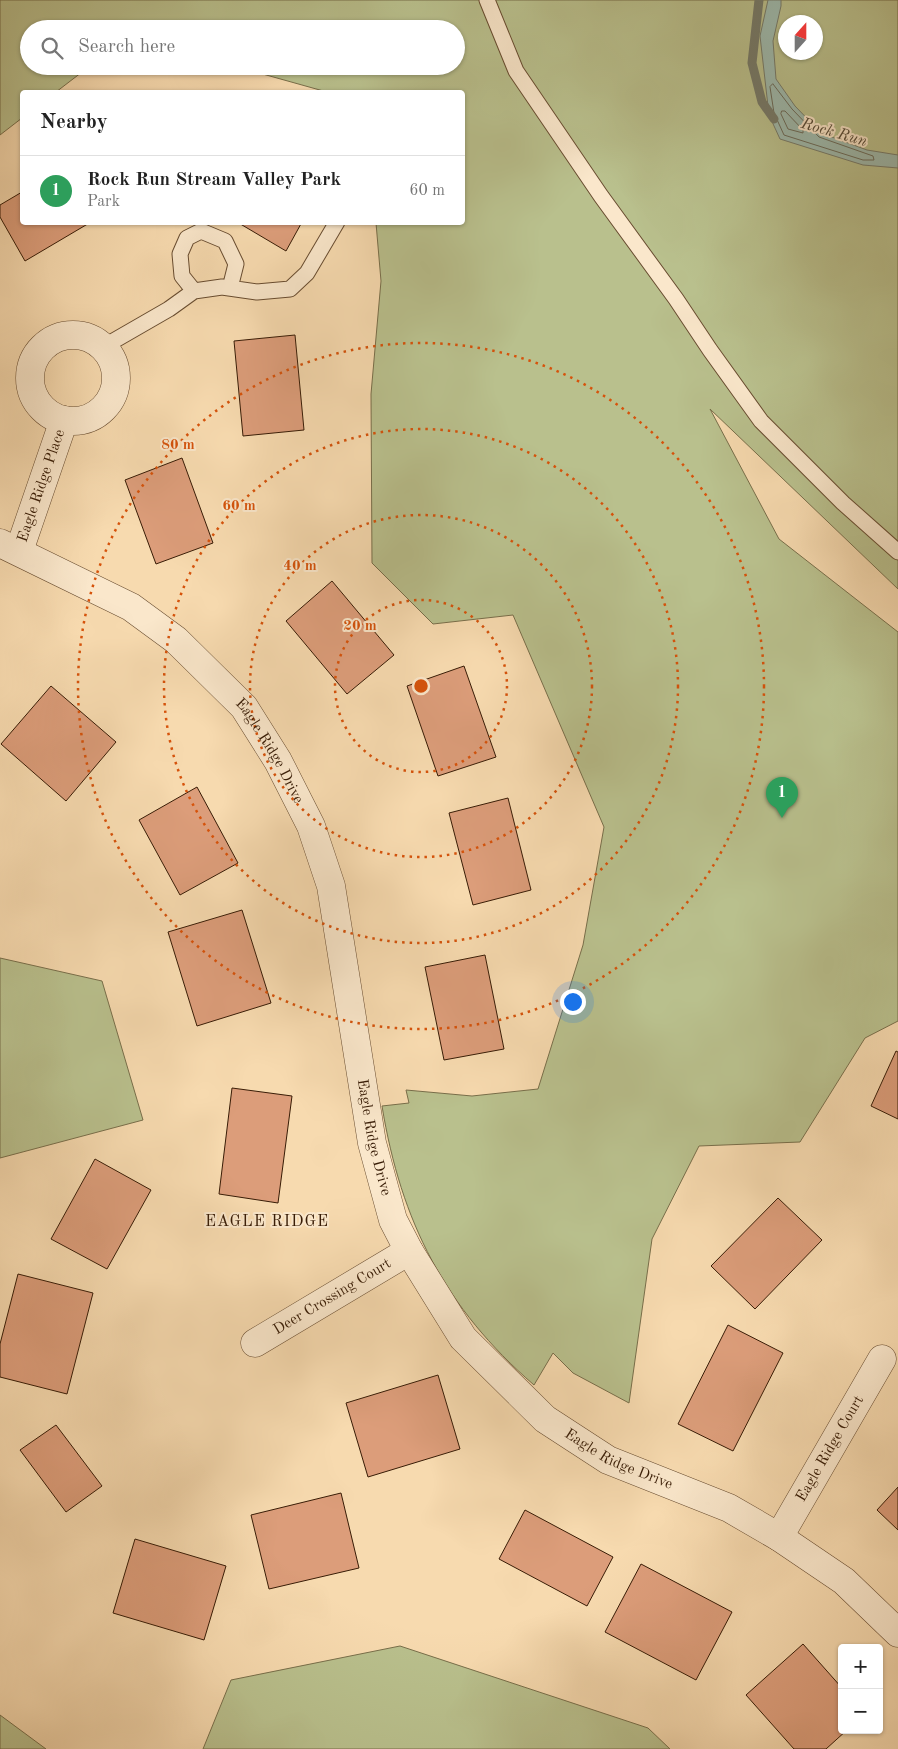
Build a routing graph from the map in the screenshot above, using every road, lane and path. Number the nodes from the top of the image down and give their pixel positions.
1 (487, 0) edge
2 (336, 225) edge
3 (230, 288) junction
4 (194, 291) junction
5 (103, 348) junction
6 (64, 420) junction
7 (10, 547) edge
8 (898, 552) edge
9 (409, 1251) junction
10 (255, 1343) dead end
11 (882, 1359) dead end
12 (779, 1537) junction
13 (898, 1633) edge

1 - 8 lane
2 - 3 lane
3 - 4 lane
3 - 4 lane
4 - 5 lane
5 - 6 street, Eagle Ridge Place
5 - 6 street, Eagle Ridge Place
6 - 7 street, Eagle Ridge Place
7 - 9 street, Eagle Ridge Drive
9 - 10 street, Deer Crossing Court
9 - 12 street, Eagle Ridge Drive
11 - 12 street, Eagle Ridge Court
12 - 13 street, Eagle Ridge Drive

